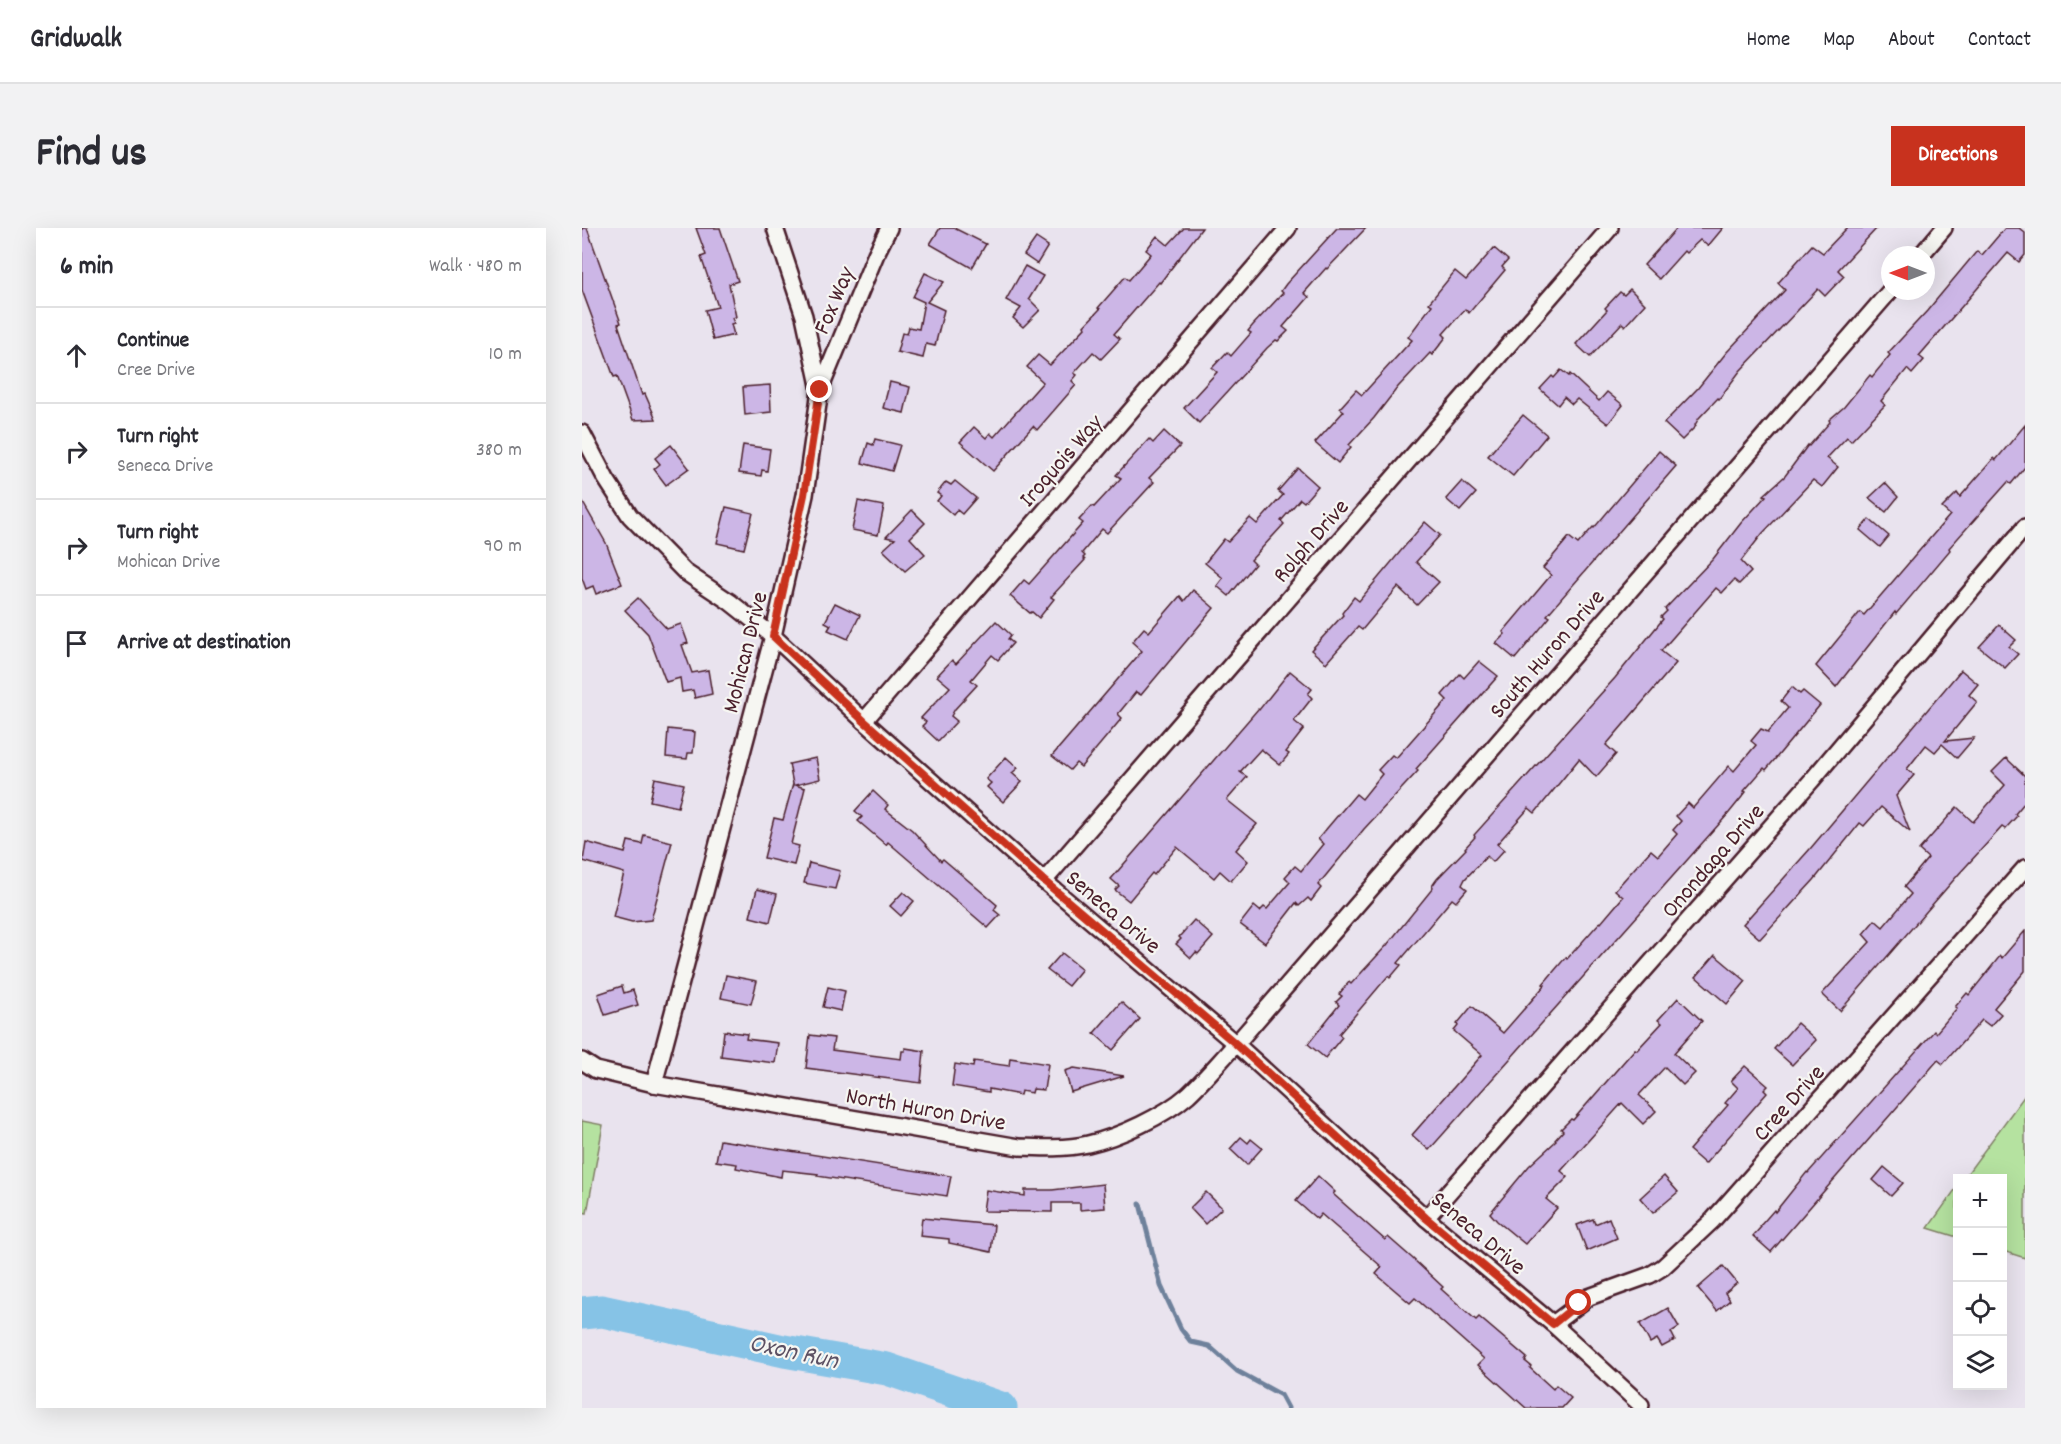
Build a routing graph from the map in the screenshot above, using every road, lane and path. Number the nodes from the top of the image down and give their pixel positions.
1 (776, 228) edge
2 (889, 228) edge
3 (1288, 228) edge
4 (1610, 228) edge
5 (1944, 228) edge
6 (1929, 246) edge
7 (1882, 300) edge
8 (820, 390) junction
9 (582, 433) edge
10 (2025, 527) edge
11 (773, 636) junction
12 (864, 721) junction
13 (2025, 868) edge
14 (1044, 881) junction
15 (1236, 1044) junction
16 (582, 1061) edge
17 (654, 1084) junction
18 (1426, 1218) junction
19 (1553, 1324) junction
20 (1641, 1405) dead end

1 - 8 street, Mohican Drive
2 - 8 street, Fox Way
3 - 12 street, Iroquois Way
4 - 14 street, Rolph Drive
5 - 6 street
7 - 15 street, South Huron Drive
8 - 11 street, Mohican Drive
9 - 11 street, Seneca Drive
10 - 18 street, Onondaga Drive
11 - 12 street, Seneca Drive
11 - 17 street, Mohican Drive
12 - 14 street, Seneca Drive
13 - 19 street, Cree Drive
14 - 15 street, Seneca Drive
15 - 17 street, North Huron Drive
15 - 18 street, Seneca Drive
16 - 17 street, North Huron Drive
18 - 19 street, Seneca Drive
19 - 20 street, Seneca Drive

